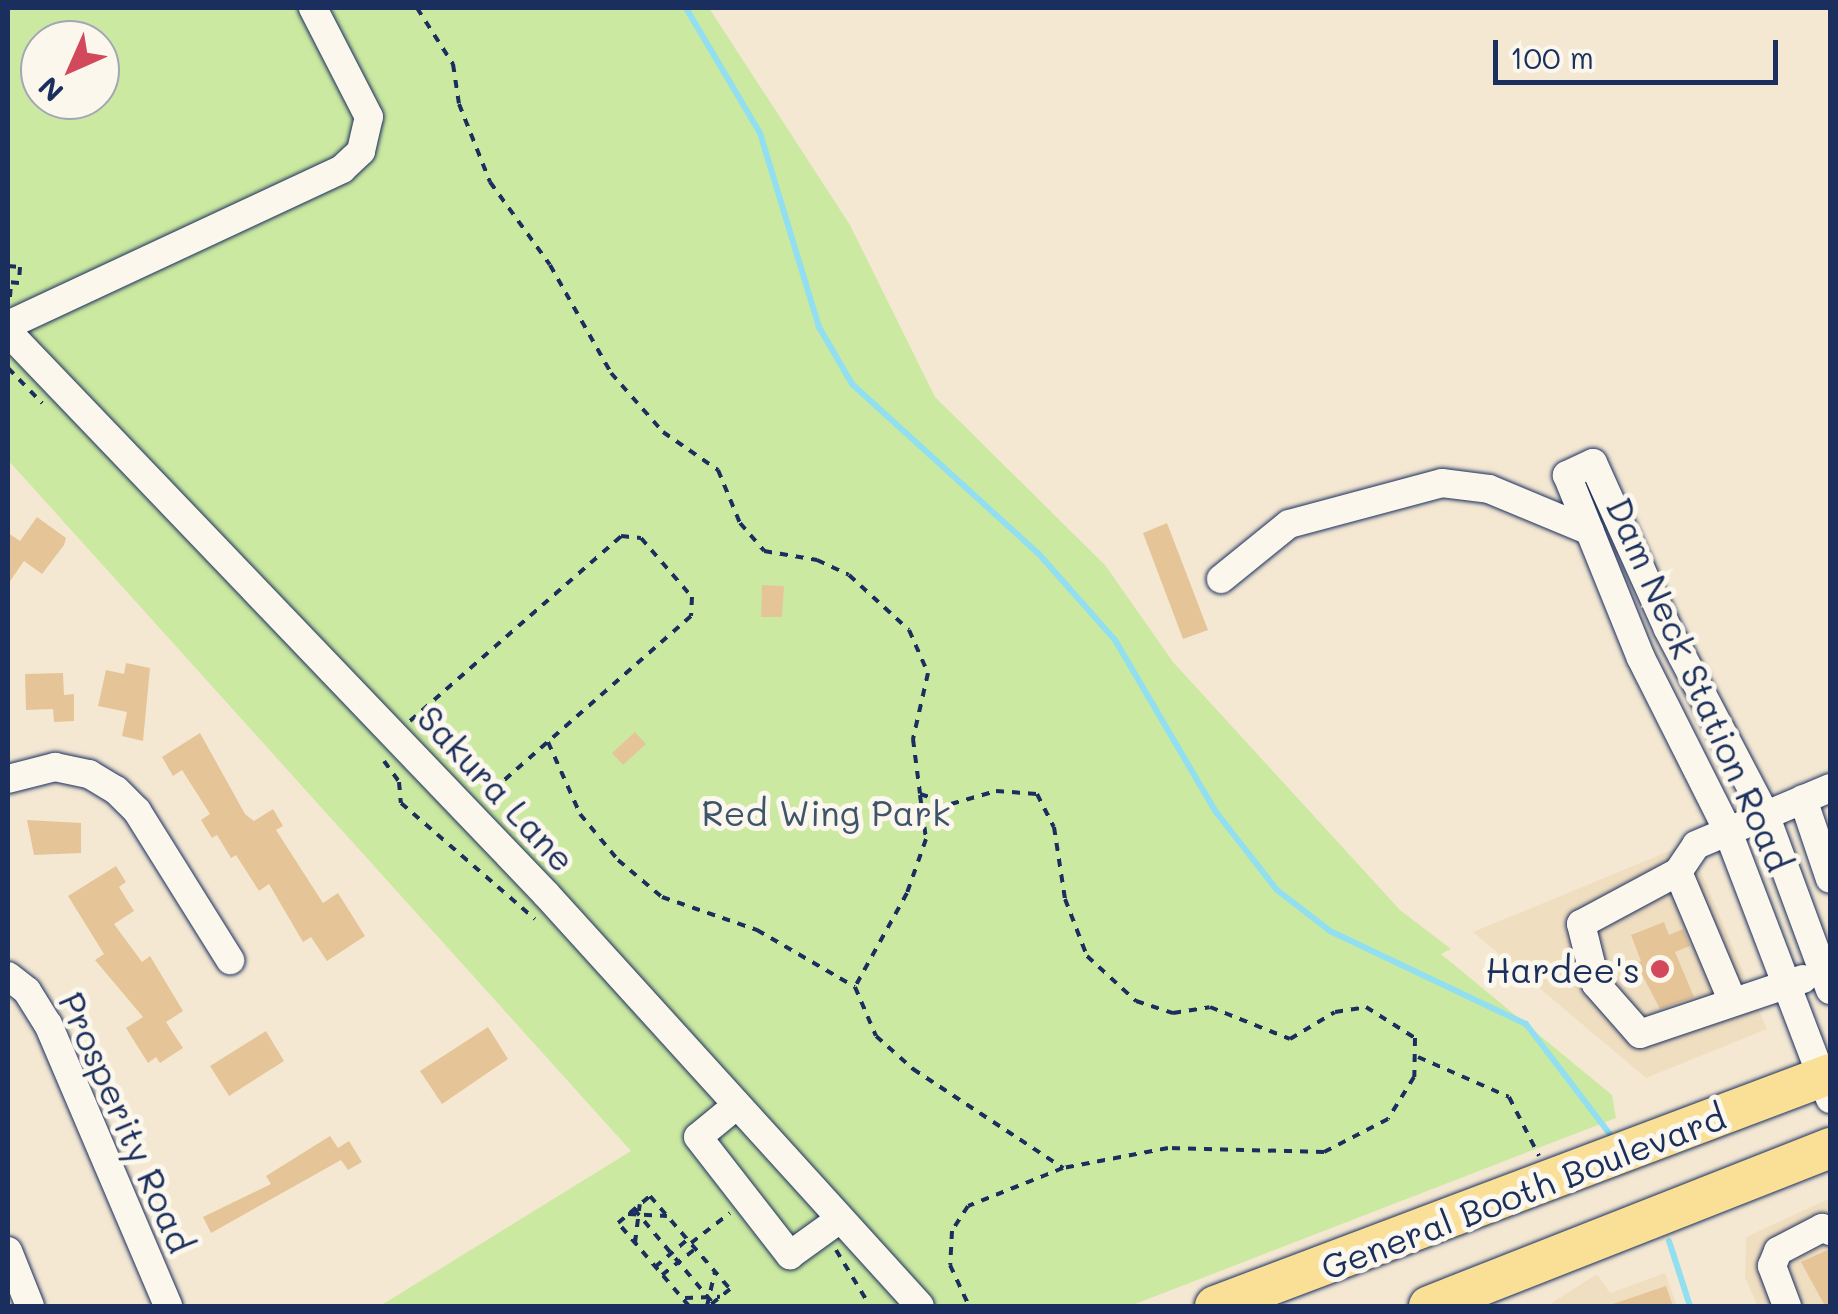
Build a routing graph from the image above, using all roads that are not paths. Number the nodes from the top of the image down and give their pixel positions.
1 (313, 8) edge
2 (8, 329) edge
3 (1590, 531) junction
4 (1221, 579) dead end
5 (8, 779) edge
6 (1830, 788) edge
7 (1803, 799) junction
8 (1765, 814) junction
9 (1727, 829) junction
10 (1825, 848) edge
11 (1678, 872) junction
12 (1830, 879) edge
13 (230, 960) dead end
14 (8, 976) edge
15 (1829, 979) edge
16 (1788, 983) junction
17 (1733, 1002) junction
18 (1828, 1083) edge
19 (737, 1105) junction
20 (1830, 1148) edge
21 (832, 1224) junction
22 (1830, 1231) edge
23 (8, 1251) edge
24 (30, 1306) edge
25 (168, 1306) edge
26 (920, 1306) edge
27 (1215, 1306) edge
28 (1429, 1306) edge
29 (1788, 1306) edge

1 - 2 street, Sakura Lane
2 - 19 street, Sakura Lane
3 - 4 street
3 - 8 street, Dam Neck Station Road
3 - 9 street, Dam Neck Station Road
5 - 13 street
6 - 7 street
7 - 8 street
7 - 10 street
8 - 9 street
8 - 15 street, Dam Neck Station Road
9 - 11 street
9 - 16 street, Dam Neck Station Road
10 - 12 street
11 - 17 street
11 - 17 street
14 - 25 street, Prosperity Road
15 - 16 street
16 - 17 street
16 - 18 street, Dam Neck Station Road
18 - 27 highway, General Booth Boulevard
19 - 21 street, Sakura Lane
19 - 21 street
20 - 28 highway, General Booth Boulevard
21 - 26 street, Sakura Lane
22 - 29 street
23 - 24 street

